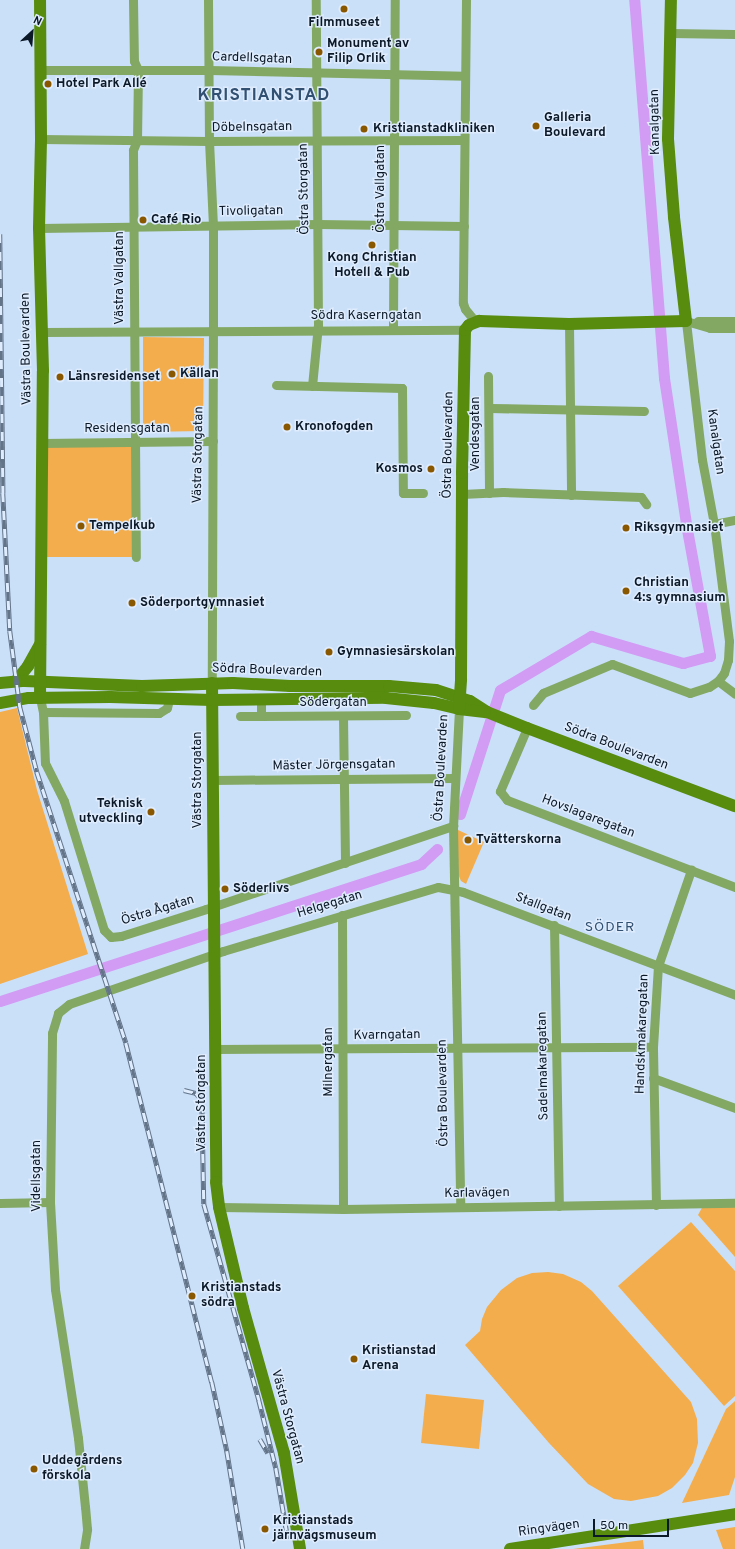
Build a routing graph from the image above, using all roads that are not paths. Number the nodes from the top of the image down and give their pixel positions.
1 (40, 0) edge
2 (133, 0) edge
3 (208, 0) edge
4 (316, 0) edge
5 (395, 0) edge
6 (466, 0) edge
7 (671, 0) edge
8 (670, 33) junction
9 (735, 34) edge
10 (40, 70) junction
11 (138, 70) junction
12 (209, 70) junction
13 (316, 73) junction
14 (394, 75) junction
15 (464, 76) junction
16 (41, 139) junction
17 (137, 140) junction
18 (317, 140) junction
19 (394, 140) junction
20 (463, 140) junction
21 (209, 142) junction
22 (318, 224) junction
23 (394, 225) junction
24 (133, 226) junction
25 (213, 226) junction
26 (464, 226) junction
27 (39, 228) junction
28 (686, 321) junction
29 (735, 321) edge
30 (476, 322) junction
31 (569, 324) junction
32 (735, 328) edge
33 (213, 330) junction
34 (318, 330) junction
35 (393, 330) junction
36 (465, 330) junction
37 (133, 331) junction
38 (42, 332) junction
39 (488, 376) dead end
40 (276, 385) dead end
41 (312, 386) junction
42 (490, 408) junction
43 (571, 411) junction
44 (644, 411) dead end
45 (213, 441) junction
46 (42, 443) junction
47 (136, 443) junction
48 (423, 493) dead end
49 (489, 493) junction
50 (462, 494) junction
51 (571, 495) junction
52 (646, 504) dead end
53 (735, 520) edge
54 (714, 524) junction
55 (136, 557) dead end
56 (41, 643) junction
57 (16, 681) junction
58 (718, 681) junction
59 (40, 682) junction
60 (212, 683) junction
61 (0, 684) edge
62 (735, 694) edge
63 (40, 698) junction
64 (169, 699) junction
65 (261, 699) junction
66 (212, 700) junction
67 (460, 703) junction
68 (0, 704) edge
69 (533, 705) dead end
70 (43, 712) junction
71 (406, 715) dead end
72 (240, 716) dead end
73 (261, 716) junction
74 (343, 716) junction
75 (527, 728) junction
76 (455, 778) junction
77 (344, 779) junction
78 (212, 780) junction
79 (735, 806) edge
80 (453, 826) junction
81 (345, 863) junction
82 (691, 870) junction
83 (735, 887) edge
84 (454, 889) junction
85 (214, 912) junction
86 (342, 915) junction
87 (554, 925) junction
88 (215, 950) junction
89 (658, 966) junction
90 (735, 995) edge
91 (653, 1047) junction
92 (556, 1048) junction
93 (216, 1049) junction
94 (457, 1049) junction
95 (342, 1050) junction
96 (653, 1078) junction
97 (735, 1108) edge
98 (50, 1202) junction
99 (0, 1203) edge
100 (735, 1203) edge
101 (656, 1204) junction
102 (559, 1206) junction
103 (219, 1207) junction
104 (460, 1207) junction
105 (343, 1209) junction
106 (735, 1514) edge
107 (84, 1549) edge
108 (300, 1549) edge
109 (510, 1549) edge

1 - 10 street, Västra Boulevarden
2 - 11 street, Västra Vallgatan
3 - 12 street, Västra Storgatan
4 - 13 street, Östra Storgatan
5 - 14 street, Östra Vallgatan
6 - 15 street
7 - 8 street, Kanalgatan
8 - 9 street
8 - 28 street, Kanalgatan
10 - 11 street, Cardellsgatan
10 - 16 street, Västra Boulevarden
11 - 12 street, Cardellsgatan
11 - 17 street, Västra Vallgatan
12 - 13 street, Cardellsgatan
12 - 21 street, Västra Storgatan
13 - 14 street, Cardellsgatan
13 - 18 street, Östra Storgatan
14 - 15 street, Cardellsgatan
14 - 19 street, Östra Vallgatan
15 - 20 street
16 - 17 street, Döbelnsgatan
16 - 27 street, Västra Boulevarden
17 - 21 street, Döbelnsgatan
17 - 24 street, Västra Vallgatan
18 - 19 street, Döbelnsgatan
18 - 21 street, Döbelnsgatan
18 - 22 street, Östra Storgatan
19 - 20 street, Döbelnsgatan
19 - 23 street, Östra Vallgatan
20 - 26 street
21 - 25 street, Västra Storgatan
22 - 23 street, Tivoligatan
22 - 25 street, Tivoligatan
22 - 34 street, Östra Storgatan
23 - 26 street, Tivoligatan
23 - 35 street, Östra Vallgatan
24 - 25 street, Tivoligatan
24 - 27 street, Tivoligatan
24 - 37 street, Västra Vallgatan
25 - 33 street, Västra Storgatan
26 - 30 street
27 - 38 street, Västra Boulevarden
28 - 29 street
28 - 31 street
28 - 32 street
28 - 54 street, Kanalgatan
30 - 31 street
30 - 36 street
31 - 43 street
33 - 34 street, Södra Kaserngatan
33 - 37 street, Södra Kaserngatan
33 - 45 street, Västra Storgatan
34 - 35 street, Södra Kaserngatan
34 - 41 street, Östra Storgatan
35 - 36 street, Södra Kaserngatan
36 - 50 street, Östra Boulevarden
37 - 38 street, Södra Kaserngatan
37 - 47 street, Västra Vallgatan
38 - 46 street, Västra Boulevarden
39 - 42 street, Vendesgatan
40 - 41 street
41 - 48 street
42 - 43 street
42 - 49 street, Vendesgatan
43 - 44 street
43 - 51 street
45 - 47 street, Residensgatan
45 - 60 street, Västra Storgatan
46 - 47 street, Residensgatan
46 - 56 street, Västra Boulevarden
47 - 55 street, Västra Vallgatan
49 - 50 street
49 - 51 street
50 - 67 street, Östra Boulevarden
51 - 52 street
53 - 54 street
54 - 58 street, Kanalgatan
56 - 57 street
56 - 59 street, Västra Boulevarden
57 - 59 street, Södra Boulevarden
57 - 61 street, Södra Boulevarden
58 - 62 street
58 - 69 street
59 - 60 street, Södra Boulevarden
59 - 63 street, Västra Boulevarden
60 - 66 street, Västra Storgatan
60 - 67 street, Södra Boulevarden
63 - 64 street, Södra Boulevarden
63 - 68 street, Södra Boulevarden
63 - 70 street, Östra Ågatan
64 - 66 street, Södra Boulevarden
64 - 70 street
65 - 66 street, Södra Boulevarden
65 - 67 street, Södra Boulevarden
65 - 73 street
66 - 78 street, Västra Storgatan
67 - 75 street, Södra Boulevarden
67 - 76 street, Östra Boulevarden
70 - 85 street, Östra Ågatan
71 - 74 street, Södergatan
72 - 73 street, Södergatan
73 - 74 street, Södergatan
74 - 77 street
75 - 79 street, Södra Boulevarden
75 - 82 street, Hovslagaregatan
76 - 77 street, Mäster Jörgensgatan
76 - 80 street, Östra Boulevarden
77 - 78 street, Mäster Jörgensgatan
77 - 81 street
78 - 85 street, Västra Storgatan
80 - 81 street, Östra Ågatan
80 - 84 street, Östra Boulevarden
81 - 85 street, Östra Ågatan
82 - 83 street, Hovslagaregatan
82 - 89 street, Handskmakaregatan
84 - 86 street, Helgegatan
84 - 87 street, Stallgatan
84 - 94 street, Östra Boulevarden
85 - 88 street, Västra Storgatan
86 - 88 street, Helgegatan
86 - 95 street, Milnergatan
87 - 89 street, Stallgatan
87 - 92 street, Sadelmakaregatan
88 - 93 street, Västra Storgatan
88 - 98 street, Videllsgatan
89 - 90 street, Stallgatan
89 - 91 street, Handskmakaregatan
91 - 92 street, Kvarngatan
91 - 96 street, Handskmakaregatan
92 - 94 street, Kvarngatan
92 - 102 street, Sadelmakaregatan
93 - 95 street, Kvarngatan
93 - 103 street, Västra Storgatan
94 - 95 street, Kvarngatan
94 - 104 street, Östra Boulevarden
95 - 105 street, Milnergatan
96 - 97 street
96 - 101 street, Handskmakaregatan
98 - 99 street
98 - 107 street, Videllsgatan
100 - 101 street, Karlavägen
101 - 102 street, Karlavägen
102 - 104 street, Karlavägen
103 - 105 street, Karlavägen
103 - 108 street, Västra Storgatan
104 - 105 street, Karlavägen
106 - 109 street, Ringvägen

